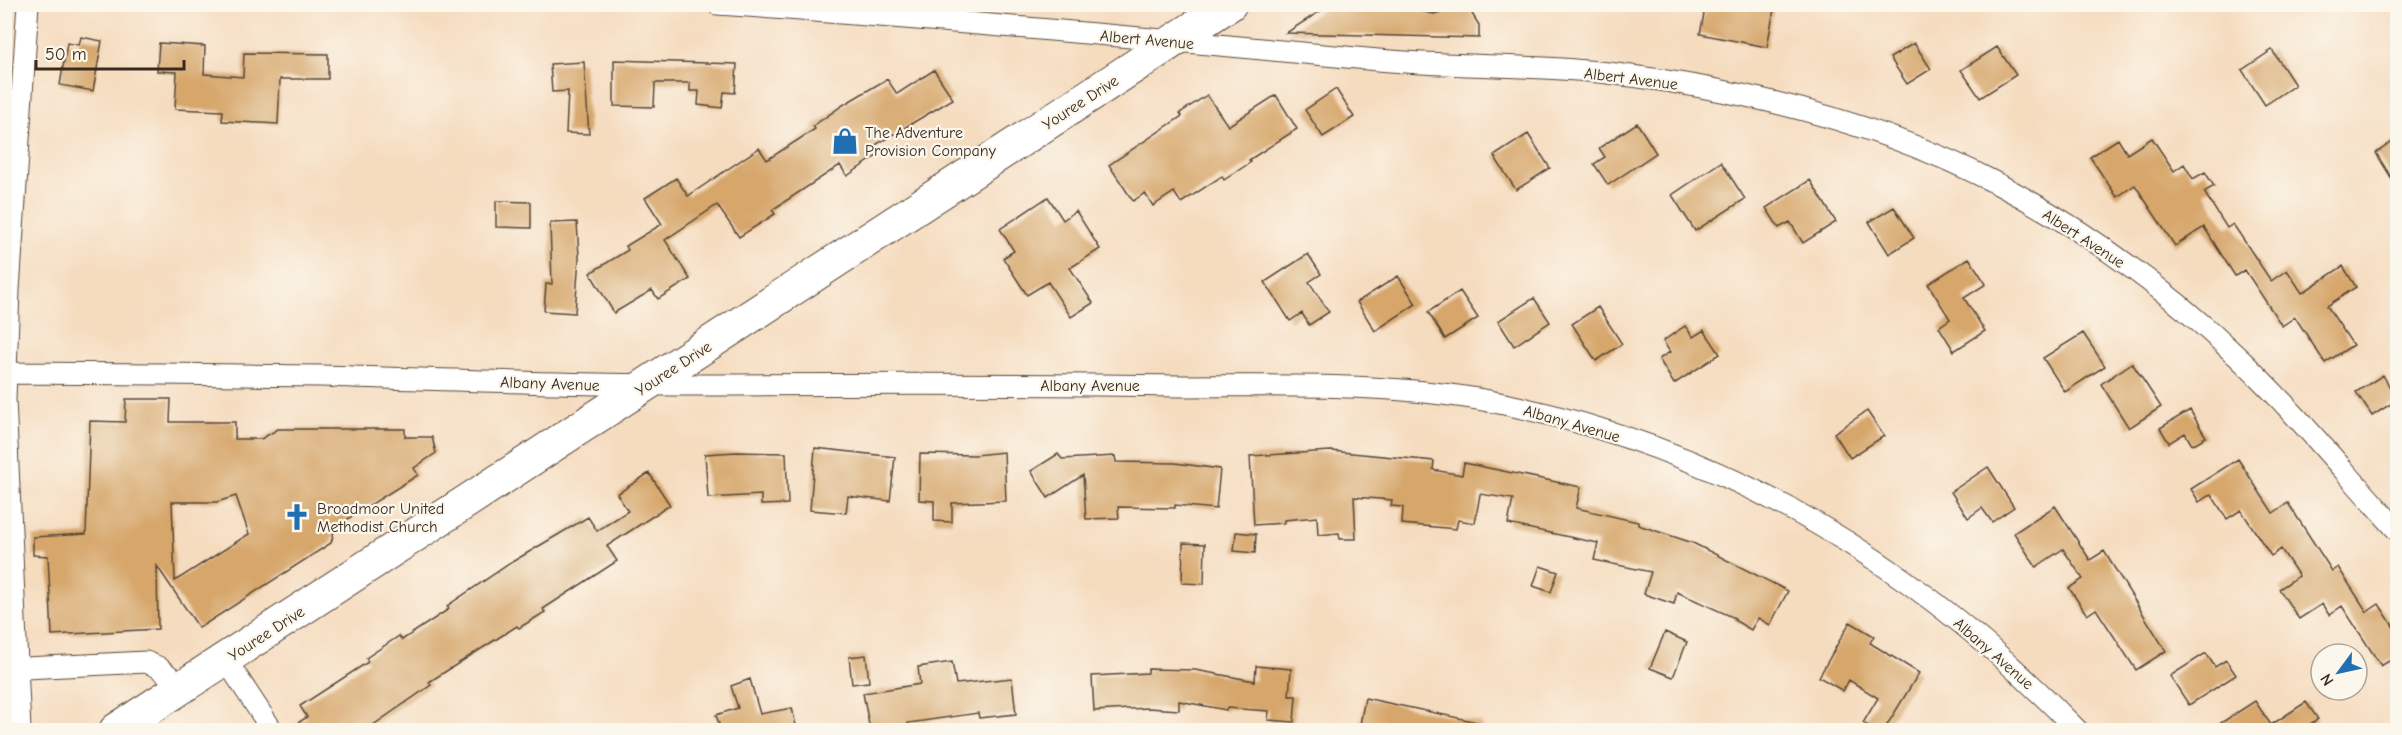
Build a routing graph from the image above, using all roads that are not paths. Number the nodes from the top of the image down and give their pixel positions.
1 (28, 4) edge
2 (717, 4) edge
3 (1230, 4) edge
4 (1175, 41) junction
5 (5, 373) edge
6 (645, 386) junction
7 (2397, 531) edge
8 (226, 660) junction
9 (11, 669) edge
10 (183, 687) junction
11 (20, 730) edge
12 (116, 730) edge
13 (272, 730) edge
14 (2078, 730) edge

1 - 5 street
2 - 4 street, Albert Avenue
3 - 4 main road, Youree Drive
4 - 6 main road, Youree Drive
4 - 7 street, Albert Avenue
5 - 6 street, Albany Avenue
5 - 9 street
6 - 8 main road, Youree Drive
6 - 14 street, Albany Avenue
8 - 10 main road, Youree Drive
8 - 13 street
9 - 10 street
9 - 11 street
10 - 12 main road, Youree Drive

